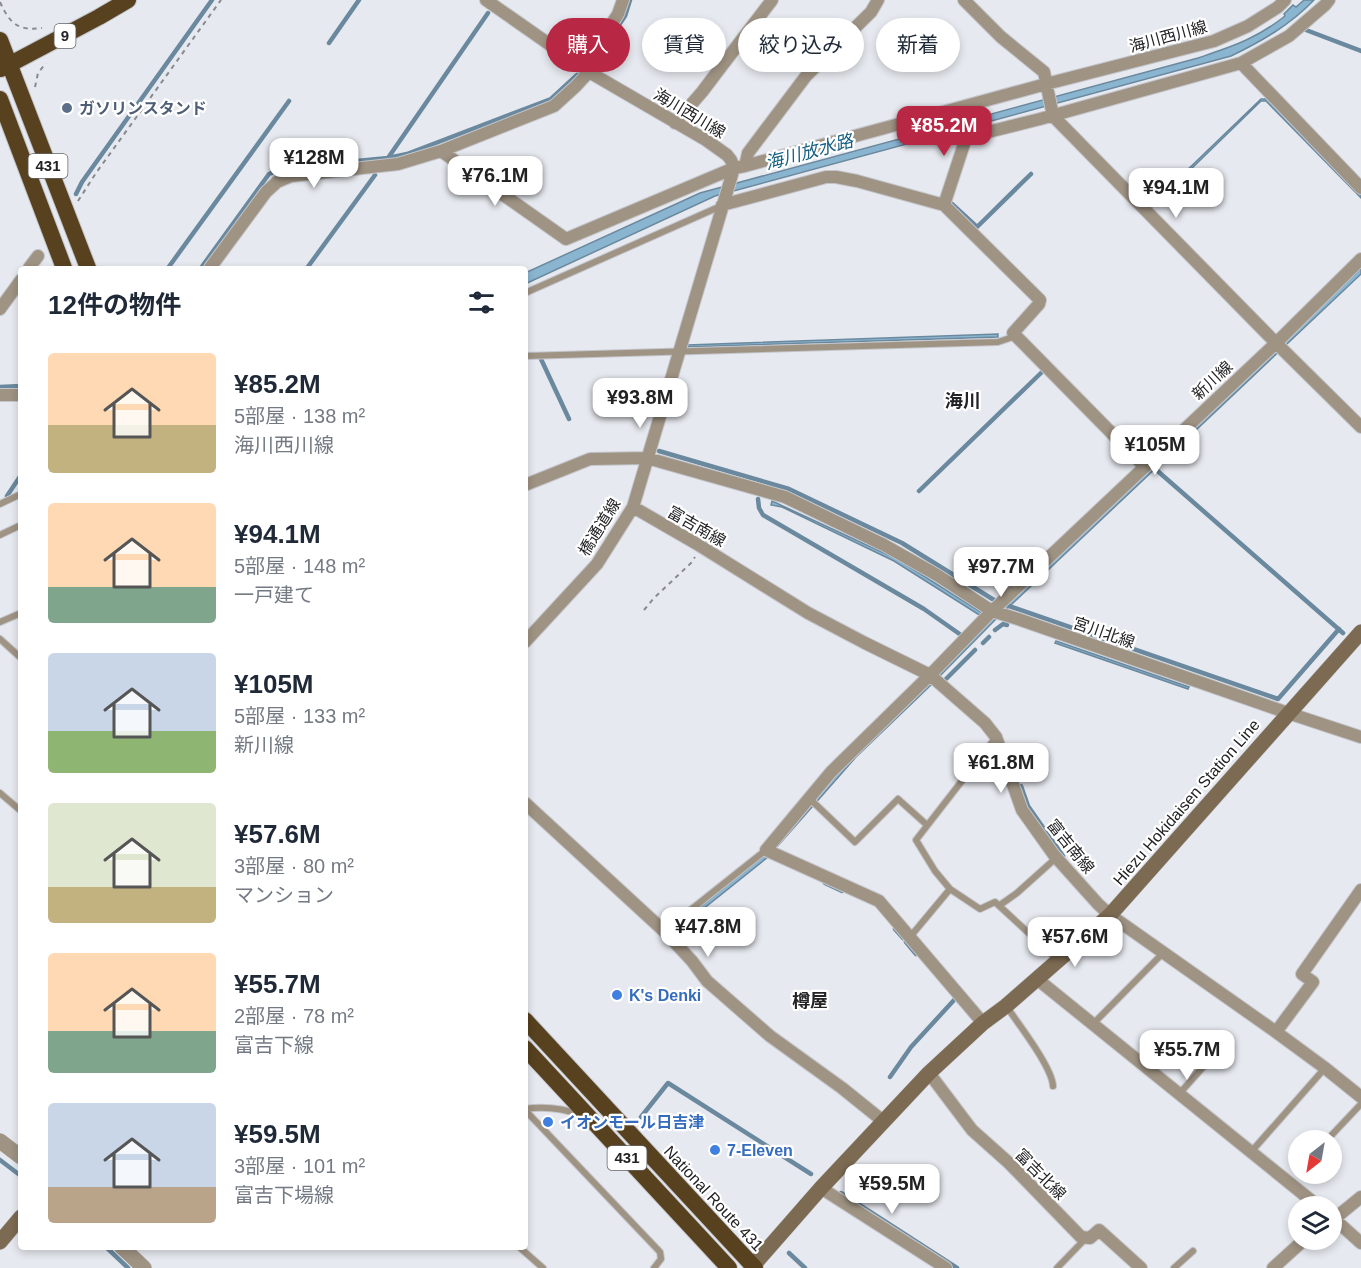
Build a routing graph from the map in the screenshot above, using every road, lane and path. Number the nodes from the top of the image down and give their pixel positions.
1 (128, 0) edge
2 (220, 0) edge
3 (486, 0) edge
4 (623, 0) edge
5 (772, 0) edge
6 (878, 0) edge
7 (964, 0) edge
8 (1285, 0) edge
9 (1329, 0) edge
10 (0, 2) edge
11 (501, 4) edge
12 (616, 18) edge
13 (10, 21) junction
14 (6, 23) dead end
15 (45, 28) dead end
16 (25, 29) junction
17 (27, 34) dead end
18 (546, 39) edge
19 (0, 40) edge
20 (1241, 63) junction
21 (4, 67) edge
22 (586, 72) edge
23 (590, 72) edge
24 (1047, 87) junction
25 (0, 99) edge
26 (1052, 113) junction
27 (675, 123) junction
28 (441, 151) junction
29 (736, 170) junction
30 (1361, 188) edge
31 (722, 203) junction
32 (944, 205) junction
33 (68, 216) junction
34 (38, 256) dead end
35 (1361, 259) edge
36 (30, 266) edge
37 (63, 266) edge
38 (87, 266) edge
39 (211, 266) edge
40 (18, 284) edge
41 (528, 292) edge
42 (0, 309) edge
43 (1016, 336) junction
44 (1276, 343) junction
45 (679, 352) junction
46 (528, 356) edge
47 (0, 395) edge
48 (18, 395) edge
49 (1361, 427) edge
50 (647, 458) junction
51 (1144, 466) junction
52 (528, 484) edge
53 (18, 495) edge
54 (0, 504) edge
55 (633, 507) junction
56 (18, 526) edge
57 (0, 535) edge
58 (702, 547) junction
59 (644, 610) dead end
60 (992, 611) junction
61 (18, 614) edge
62 (0, 622) edge
63 (1361, 632) edge
64 (0, 639) edge
65 (528, 639) edge
66 (18, 655) edge
67 (930, 675) junction
68 (1288, 713) junction
69 (996, 737) junction
70 (1361, 737) edge
71 (0, 793) edge
72 (810, 799) junction
73 (528, 806) edge
74 (18, 808) edge
75 (927, 825) junction
76 (766, 850) junction
77 (1057, 858) junction
78 (950, 890) junction
79 (1361, 890) edge
80 (1000, 905) junction
81 (1110, 915) junction
82 (664, 932) junction
83 (909, 938) junction
84 (1162, 953) junction
85 (1059, 960) junction
86 (1037, 979) junction
87 (1006, 1006) junction
88 (528, 1023) edge
89 (983, 1023) junction
90 (1093, 1024) junction
91 (1276, 1032) junction
92 (1223, 1045) dead end
93 (528, 1051) edge
94 (1325, 1068) junction
95 (929, 1073) junction
96 (1053, 1086) dead end
97 (1179, 1094) junction
98 (1361, 1097) edge
99 (1361, 1104) edge
100 (528, 1109) edge
101 (528, 1113) edge
102 (590, 1118) junction
103 (884, 1121) junction
104 (1336, 1130) edge
105 (0, 1141) edge
106 (1251, 1152) junction
107 (18, 1155) edge
108 (821, 1188) junction
109 (1306, 1196) edge
110 (1361, 1197) edge
111 (1342, 1211) edge
112 (18, 1221) edge
113 (1342, 1226) edge
114 (1086, 1238) junction
115 (0, 1242) edge
116 (1361, 1243) edge
117 (125, 1250) edge
118 (523, 1250) edge
119 (1293, 1250) edge
120 (1193, 1251) dead end
121 (753, 1267) edge
122 (144, 1268) edge
123 (543, 1268) edge
124 (654, 1268) edge
125 (729, 1268) edge
126 (946, 1268) edge
127 (1057, 1268) edge
128 (1141, 1268) edge
129 (1174, 1268) edge
130 (1273, 1268) edge

1 - 21 highway, 9
2 - 33 path
3 - 11 street, 海川西川線
4 - 12 street
5 - 27 street
6 - 29 street, 橋通道線
7 - 24 street
8 - 24 street, 海川西川線
9 - 20 street
10 - 13 path
11 - 18 street, 海川西川線
13 - 14 path
13 - 16 path
15 - 16 path
16 - 17 path
19 - 21 highway, 431
20 - 26 street
20 - 30 street
21 - 33 highway, 431
22 - 28 street
23 - 27 street, 海川西川線
24 - 26 street
24 - 29 street, 海川西川線
25 - 37 highway, 431
26 - 32 street
26 - 44 street
27 - 29 street, 海川西川線
28 - 29 street
28 - 39 street
29 - 31 street, 橋通道線
31 - 32 street
31 - 41 lane
31 - 45 street, 橋通道線
32 - 43 street
33 - 38 highway, 431
34 - 36 street
35 - 44 street, 新川線
40 - 42 street
43 - 45 lane
43 - 51 street
44 - 49 street
44 - 51 street, 新川線
45 - 46 lane
45 - 50 street, 橋通道線
47 - 48 street
50 - 52 street, 宮川北線
50 - 55 street, 橋通道線
50 - 60 street, 宮川北線
51 - 60 street, 新川線
53 - 54 lane
55 - 58 street, 富吉南線
55 - 65 street, 橋通道線
56 - 57 lane
58 - 59 path
58 - 67 street, 富吉南線
60 - 67 street, 新川線
60 - 68 street, 宮川北線
61 - 62 lane
63 - 68 main road, Hiezu Hokidaisen Station Line
64 - 66 lane
67 - 69 street, 富吉南線
67 - 72 street, 新川線
68 - 70 street, 宮川北線
68 - 81 main road, Hiezu Hokidaisen Station Line
69 - 75 lane
69 - 77 street, 富吉南線
71 - 74 lane
72 - 75 lane
72 - 76 street, 新川線
73 - 82 street
75 - 78 lane
76 - 82 lane
76 - 83 street
77 - 80 lane
77 - 81 street, 富吉南線
78 - 80 lane
78 - 83 lane
79 - 91 street
80 - 85 lane
81 - 84 street, 富吉南線
81 - 85 main road, Hiezu Hokidaisen Station Line
82 - 103 street
83 - 89 street
84 - 90 lane
84 - 91 street, 富吉南線
85 - 86 main road, Hiezu Hokidaisen Station Line
86 - 87 main road, Hiezu Hokidaisen Station Line
86 - 90 street
87 - 89 main road, Hiezu Hokidaisen Station Line
87 - 96 lane
88 - 121 highway, National Route 431 / 431
89 - 95 main road, Hiezu Hokidaisen Station Line
90 - 97 street
91 - 94 street, 富吉南線
92 - 97 lane
93 - 102 highway, 431
94 - 98 street, 富吉南線
94 - 106 lane
95 - 103 main road, Hiezu Hokidaisen Station Line
95 - 114 street, 富吉北線
97 - 106 street
99 - 104 lane
100 - 102 lane
101 - 124 lane
102 - 125 highway, 431
103 - 108 main road, Hiezu Hokidaisen Station Line
105 - 107 street
106 - 109 street
108 - 121 main road, Hiezu Hokidaisen Station Line
108 - 126 street
110 - 111 street
112 - 115 main road
113 - 116 street
114 - 127 lane
114 - 128 street
117 - 122 street
118 - 123 lane
119 - 130 street
120 - 129 lane

